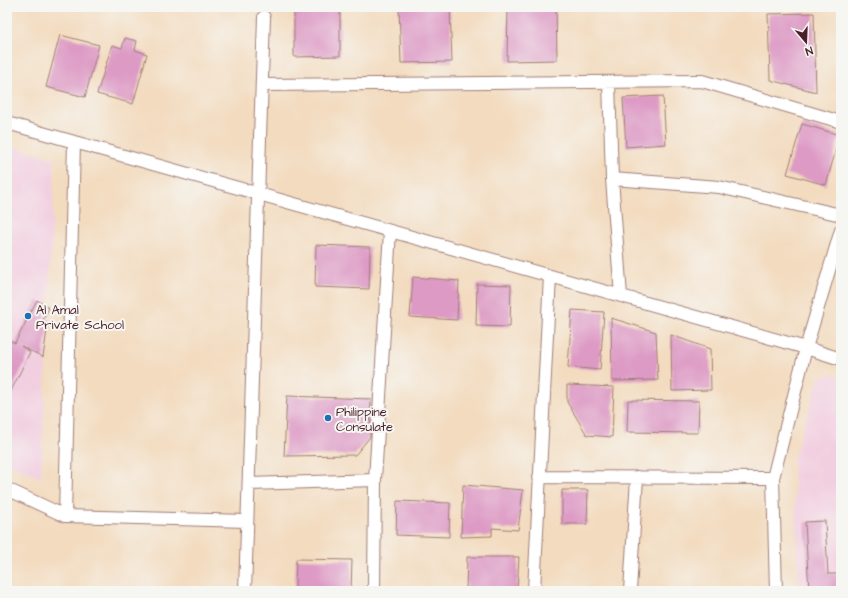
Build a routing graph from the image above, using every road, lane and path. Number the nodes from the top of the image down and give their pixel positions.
1 (264, 17) dead end
2 (609, 82) junction
3 (262, 85) junction
4 (841, 122) edge
5 (7, 123) edge
6 (74, 142) junction
7 (612, 179) junction
8 (258, 194) junction
9 (841, 215) edge
10 (841, 230) edge
11 (390, 231) junction
12 (550, 276) junction
13 (621, 296) junction
14 (806, 348) junction
15 (841, 360) edge
16 (539, 477) junction
17 (637, 477) junction
18 (773, 478) junction
19 (375, 480) junction
20 (249, 484) junction
21 (7, 489) edge
22 (65, 516) junction
23 (248, 520) junction
24 (245, 591) edge
25 (374, 591) edge
26 (534, 591) edge
27 (630, 591) edge
28 (776, 591) edge

1 - 3 street
2 - 3 street
2 - 4 street
2 - 7 street
3 - 8 street
5 - 6 street
6 - 8 street
6 - 22 street
7 - 9 street
7 - 13 street
8 - 11 street
8 - 20 street
10 - 14 street
11 - 12 street
11 - 19 street
12 - 13 street
12 - 16 street
13 - 14 street
14 - 15 street
14 - 18 street
16 - 17 street
16 - 26 street
17 - 18 street
17 - 27 street
18 - 28 street
19 - 20 street
19 - 25 street
20 - 23 street
21 - 22 street
22 - 23 street
23 - 24 street

